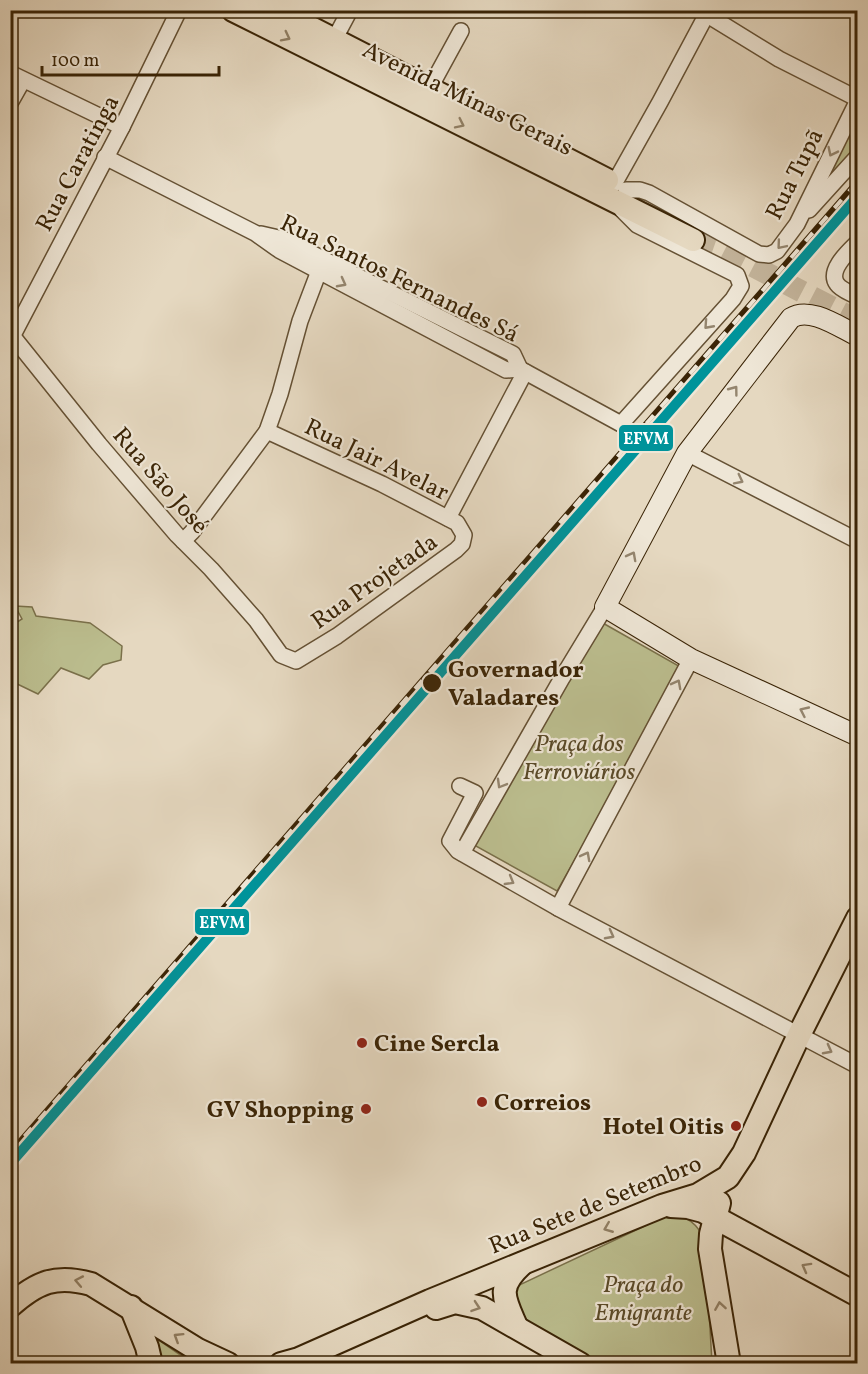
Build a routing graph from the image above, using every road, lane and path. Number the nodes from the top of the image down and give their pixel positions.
1 (179, 10) edge
2 (233, 10) edge
3 (276, 10) edge
4 (350, 10) edge
5 (706, 12) edge
6 (461, 31) dead end
7 (334, 40) junction
8 (17, 76) edge
9 (426, 97) junction
10 (858, 99) edge
11 (10, 103) edge
12 (122, 127) junction
13 (858, 156) edge
14 (105, 157) junction
15 (618, 192) junction
16 (797, 224) junction
17 (255, 233) junction
18 (696, 235) tunnel mouth
19 (858, 242) edge
20 (759, 254) joint
21 (320, 271) junction
22 (858, 297) edge
23 (12, 334) edge
24 (858, 336) edge
25 (523, 371) junction
26 (621, 424) joint
27 (267, 431) junction
28 (687, 453) junction
29 (448, 518) junction
30 (183, 541) junction
31 (858, 541) edge
32 (605, 607) junction
33 (281, 655) joint
34 (691, 658) junction
35 (858, 736) edge
36 (460, 786) dead end
37 (462, 853) junction
38 (558, 908) junction
39 (858, 918) edge
40 (799, 1035) junction
41 (858, 1066) edge
42 (728, 1177) junction
43 (662, 1206) junction
44 (714, 1217) junction
45 (522, 1263) junction
46 (858, 1295) edge
47 (10, 1306) edge
48 (130, 1307) junction
49 (516, 1326) junction
50 (858, 1358) edge
51 (729, 1363) edge
52 (151, 1364) edge
53 (228, 1364) edge
54 (281, 1364) edge
55 (322, 1364) edge
56 (580, 1364) edge
57 (855, 1364) edge

1 - 12 street, Rua Caratinga
2 -> 9 main road, Avenida Minas Gerais
3 - 7 main road, Avenida Minas Gerais
4 - 7 street
5 - 10 street
5 - 15 street
6 - 9 street
7 - 9 main road, Avenida Minas Gerais
8 - 11 street
8 - 12 street
9 - 15 main road, Avenida Minas Gerais
10 -> 16 street, Rua Tupã
12 - 14 street, Rua Caratinga
13 - 16 street
14 - 17 street, Rua Santos Fernandes Sá
14 - 23 street, Rua Caratinga
15 - 18 main road, Avenida Minas Gerais
15 - 20 street, Avenida Minas Gerais
15 -> 26 street, Avenida Minas Gerais
16 -> 20 street, Rua Tupã
17 - 21 street, Rua Santos Fernandes Sá
17 - 25 street, Rua Santos Fernandes Sá
19 - 22 street
21 -> 25 street, Rua Santos Fernandes Sá
21 - 27 street
23 - 30 street, Rua São José
28 -> 24 street
25 - 26 street, Rua Santos Fernandes Sá
25 - 29 street, Rua Jair Avelar
27 - 29 street, Rua Jair Avelar
27 - 30 street
28 -> 31 street
32 -> 28 street
29 - 33 street, Rua Projetada
30 - 33 street, Rua São José
32 - 34 street
32 -> 37 street
35 -> 34 street
38 -> 34 street
36 - 37 street
37 -> 38 street
38 -> 40 street
39 - 40 main road, Rua Sete de Setembro
40 -> 41 street
40 - 42 main road, Rua Sete de Setembro
42 - 43 main road, Rua Sete de Setembro
42 - 44 main road
43 - 44 main road
43 -> 45 main road, Rua Sete de Setembro
46 -> 44 main road
51 -> 44 main road
45 - 49 main road
45 - 54 main road, Rua Sete de Setembro
48 -> 47 main road
48 - 52 main road
53 -> 48 main road
55 -> 49 main road
49 - 56 main road
50 - 57 street

